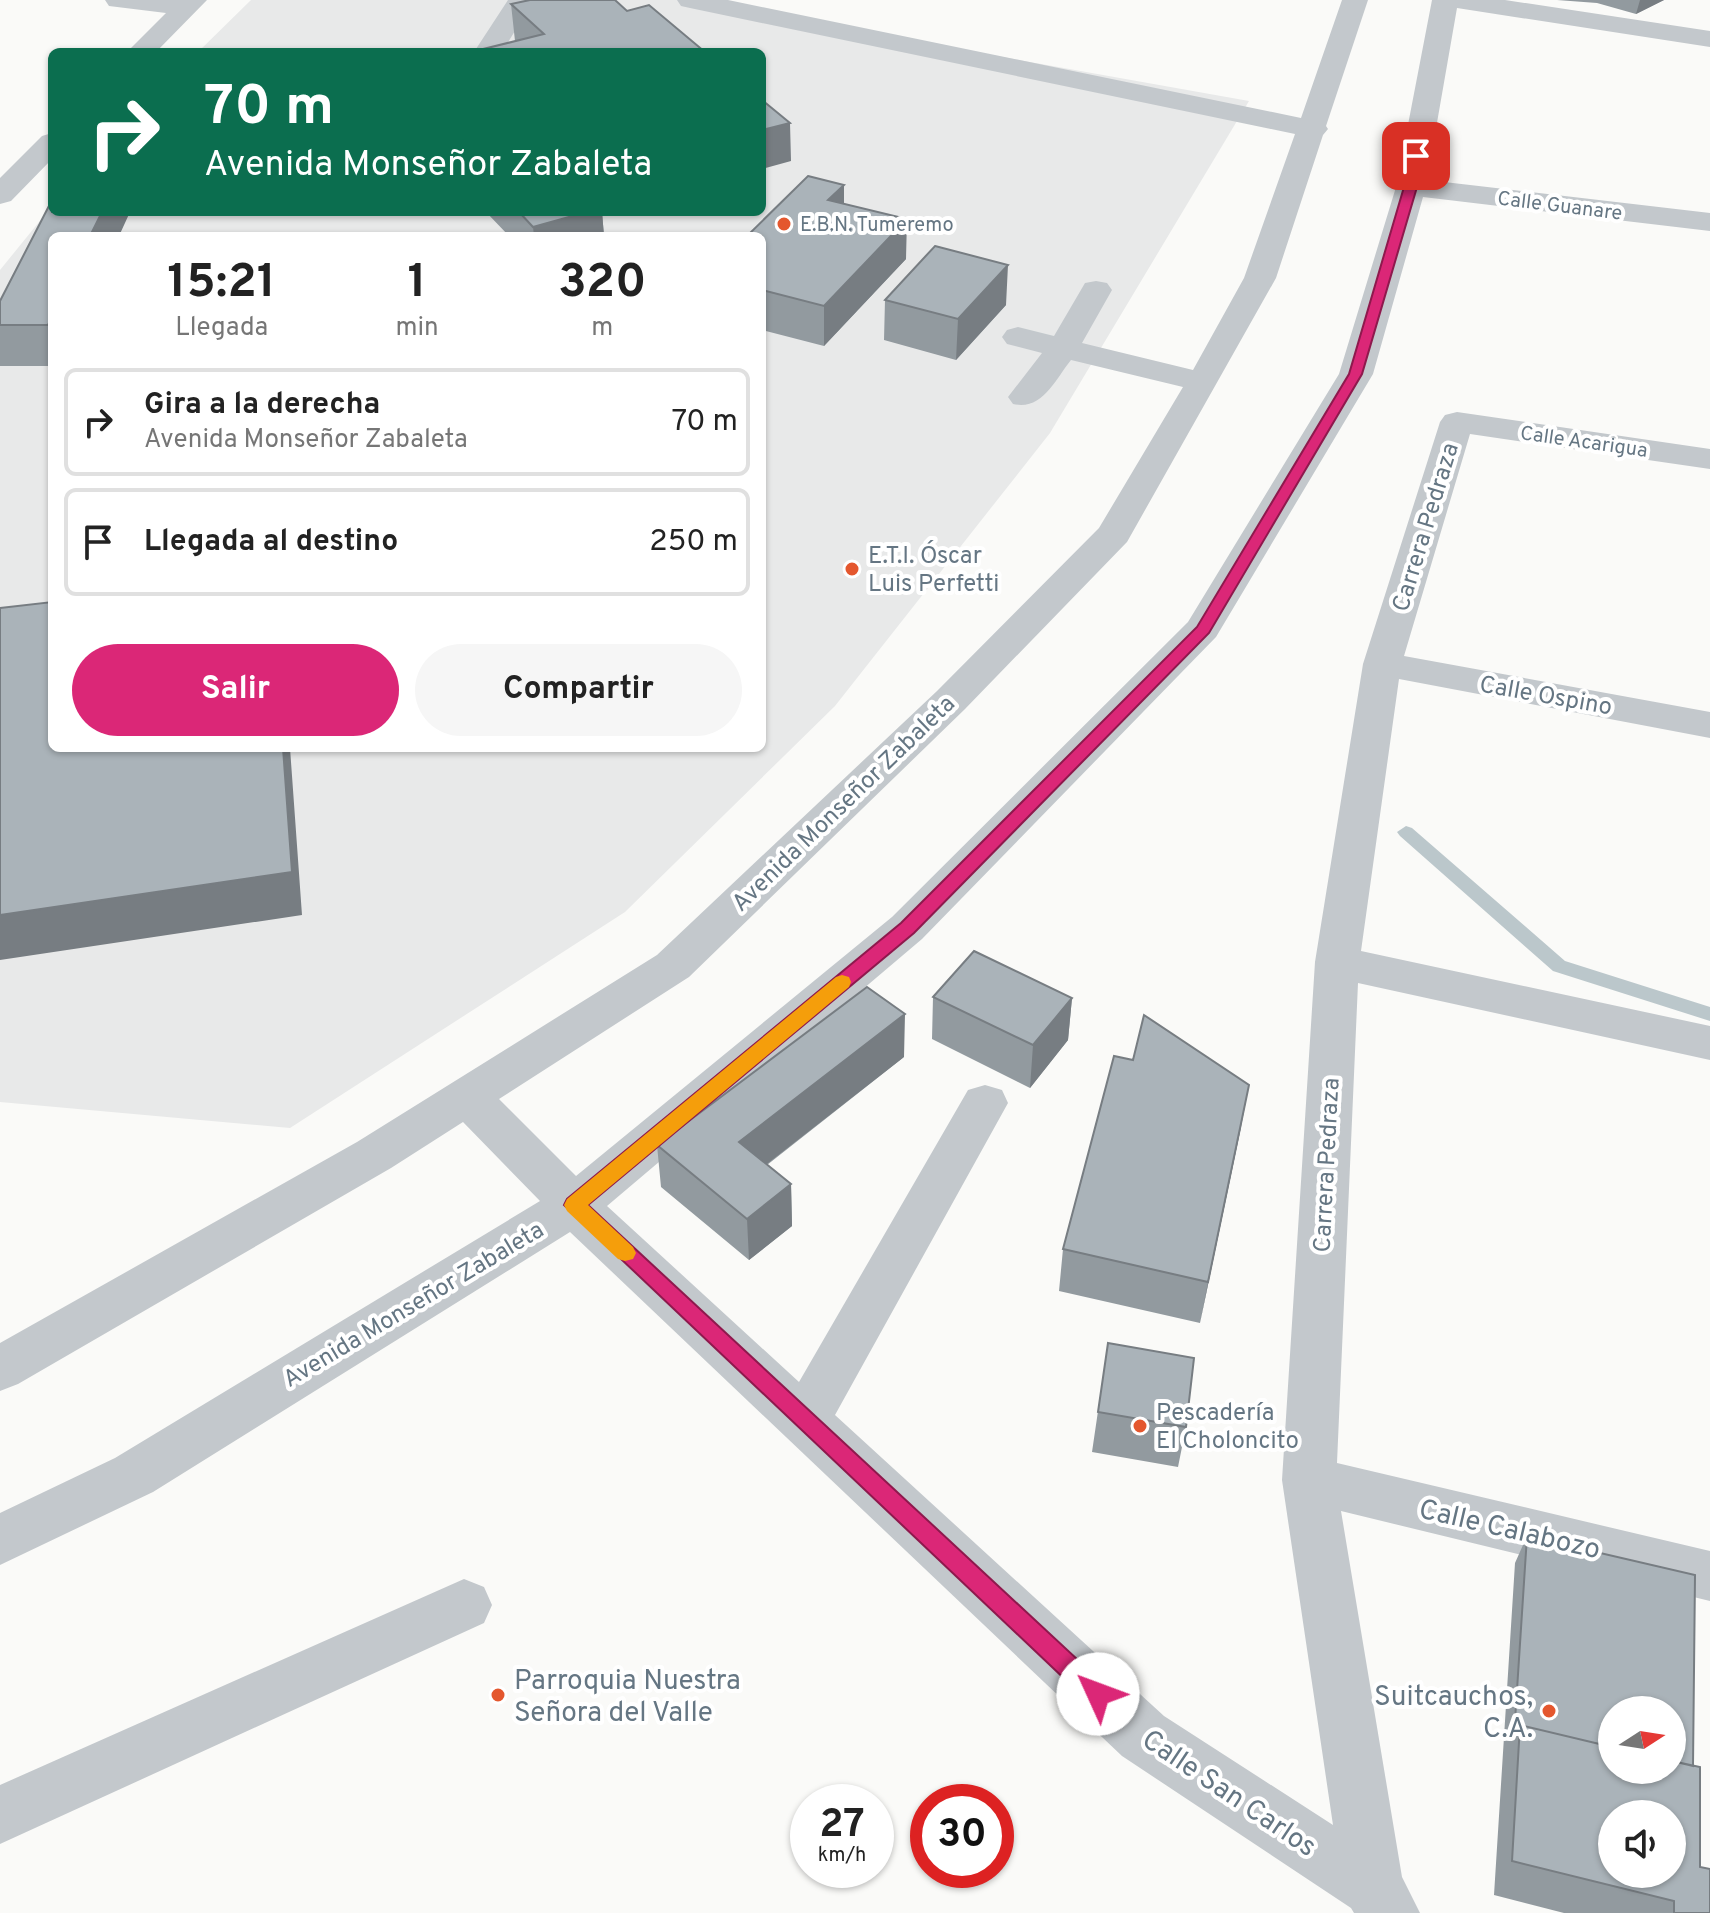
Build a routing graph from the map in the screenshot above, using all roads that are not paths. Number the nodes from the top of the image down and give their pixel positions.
1 (118, 0) edge
2 (521, 0) edge
3 (690, 0) edge
4 (1355, 0) edge
5 (1445, 0) edge
6 (1453, 0) edge
7 (189, 4) edge
8 (1710, 39) edge
9 (145, 48) edge
10 (491, 48) edge
11 (1314, 129) junction
12 (48, 146) edge
13 (1411, 187) junction
14 (0, 195) edge
15 (1710, 222) edge
16 (1096, 290) dead end
17 (1018, 337) dead end
18 (1063, 348) junction
19 (1203, 382) junction
20 (1025, 397) dead end
21 (1457, 422) joint
22 (1710, 459) edge
23 (1382, 664) junction
24 (1710, 725) edge
25 (1337, 962) junction
26 (1710, 1043) edge
27 (467, 1096) junction
28 (985, 1103) dead end
29 (574, 1205) junction
30 (0, 1369) edge
31 (804, 1421) junction
32 (1309, 1480) junction
33 (0, 1540) edge
34 (1710, 1576) edge
35 (464, 1605) dead end
36 (0, 1815) edge
37 (1381, 1899) edge

1 - 7 street
2 - 10 street
3 - 11 street
4 - 11 street, Avenida Monseñor Zabaleta
5 - 13 street, Avenida Monseñor Zabaleta
6 - 8 street
7 - 9 street
11 - 19 street, Avenida Monseñor Zabaleta
12 - 14 street
13 - 15 street, Calle Guanare
13 - 29 street, Avenida Monseñor Zabaleta
16 - 18 street
17 - 18 street
18 - 19 street
18 - 20 street
19 - 27 street, Avenida Monseñor Zabaleta
21 - 22 street, Calle Acarigua
21 - 23 street, Carrera Pedraza
23 - 24 street, Calle Ospino
23 - 25 street, Carrera Pedraza
25 - 26 street
25 - 32 street, Carrera Pedraza
27 - 29 street, Calle San Carlos
27 - 30 street, Avenida Monseñor Zabaleta
28 - 31 street
29 - 31 street, Calle San Carlos
29 - 33 street, Avenida Monseñor Zabaleta
31 - 37 street, Calle San Carlos
32 - 34 street, Calle Calabozo
32 - 37 street, Carrera Pedraza
35 - 36 street

